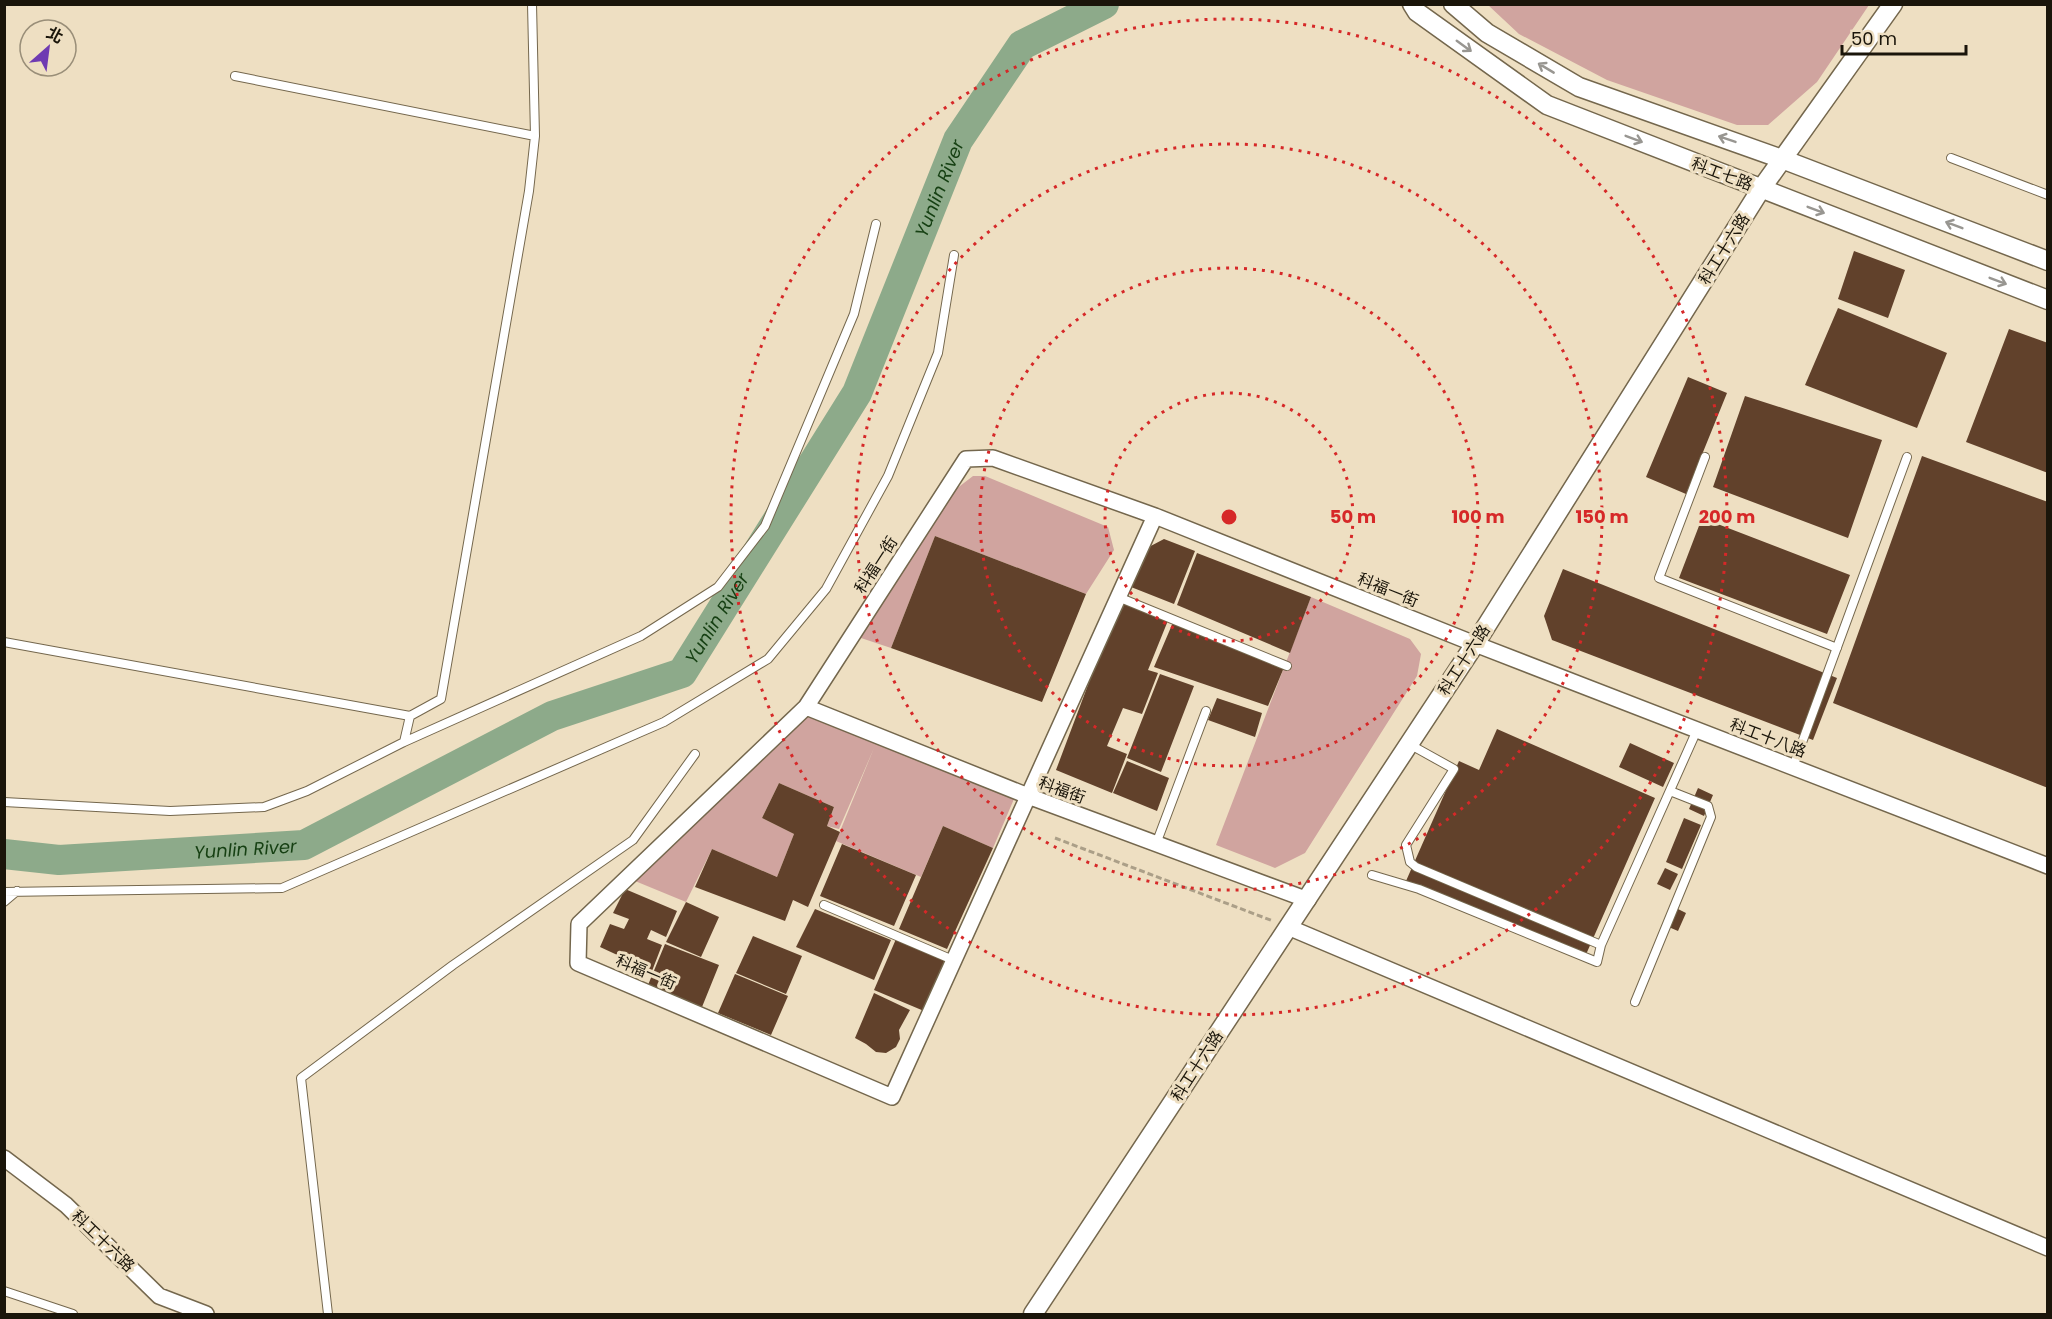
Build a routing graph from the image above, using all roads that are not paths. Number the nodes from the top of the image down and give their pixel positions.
1 (532, 4) edge
2 (1453, 4) edge
3 (1893, 4) edge
4 (1414, 8) edge
5 (235, 76) dead end
6 (535, 136) junction
7 (1951, 158) dead end
8 (1782, 159) junction
9 (1761, 189) junction
10 (2048, 195) edge
11 (876, 224) dead end
12 (954, 255) dead end
13 (2048, 261) edge
14 (2048, 300) edge
15 (1907, 457) dead end
16 (1705, 458) dead end
17 (1155, 516) junction
18 (1118, 597) junction
19 (4, 642) edge
20 (1475, 644) junction
21 (1837, 648) junction
22 (1287, 666) dead end
23 (806, 707) junction
24 (1206, 711) dead end
25 (410, 716) junction
26 (1697, 730) junction
27 (405, 742) junction
28 (1409, 744) junction
29 (695, 754) dead end
30 (1793, 767) junction
31 (1670, 791) junction
32 (1028, 796) junction
33 (4, 802) edge
34 (1156, 844) junction
35 (2048, 866) edge
36 (1372, 875) dead end
37 (17, 891) junction
38 (4, 892) edge
39 (1308, 900) junction
40 (4, 902) edge
41 (824, 905) dead end
42 (1288, 927) junction
43 (1601, 945) junction
44 (953, 960) junction
45 (1635, 1002) dead end
46 (4, 1158) edge
47 (2048, 1248) edge
48 (4, 1291) edge
49 (73, 1314) edge
50 (206, 1314) edge
51 (328, 1314) edge
52 (1033, 1314) edge

1 - 6 lane
8 -> 2 street, 科工七路
3 - 8 street, 科工十六路
4 -> 9 street, 科工七路
5 - 6 lane
6 - 25 lane
7 - 10 lane
8 - 9 street, 科工十六路
13 -> 8 street, 科工七路
9 -> 14 street, 科工七路
9 - 20 street, 科工十六路
11 - 27 lane
12 - 37 lane
15 - 21 lane
16 - 21 lane
17 - 18 street, 科福一街
17 - 20 street, 科福一街
17 - 23 street, 科福一街
18 - 22 lane
18 - 32 street, 科福一街
19 - 25 lane
20 - 26 street, 科工十八路
20 - 28 street, 科工十六路
21 - 30 lane
23 - 32 street, 科福街
23 - 44 street, 科福一街
24 - 34 lane
25 - 27 lane
26 - 30 street, 科工十八路
26 - 31 lane
27 - 33 lane
28 - 39 street, 科工十六路
28 - 43 lane
29 - 51 lane
30 - 35 street, 科工十八路
31 - 43 lane
31 - 45 lane
32 - 34 street, 科福街
32 - 44 street, 科福一街
34 - 39 street, 科福街
36 - 43 lane
37 - 38 lane
37 - 40 lane
39 - 42 street, 科工十六路
41 - 44 lane
42 - 47 street
42 - 52 street, 科工十六路
46 - 50 street, 科工十六路
48 - 49 lane

